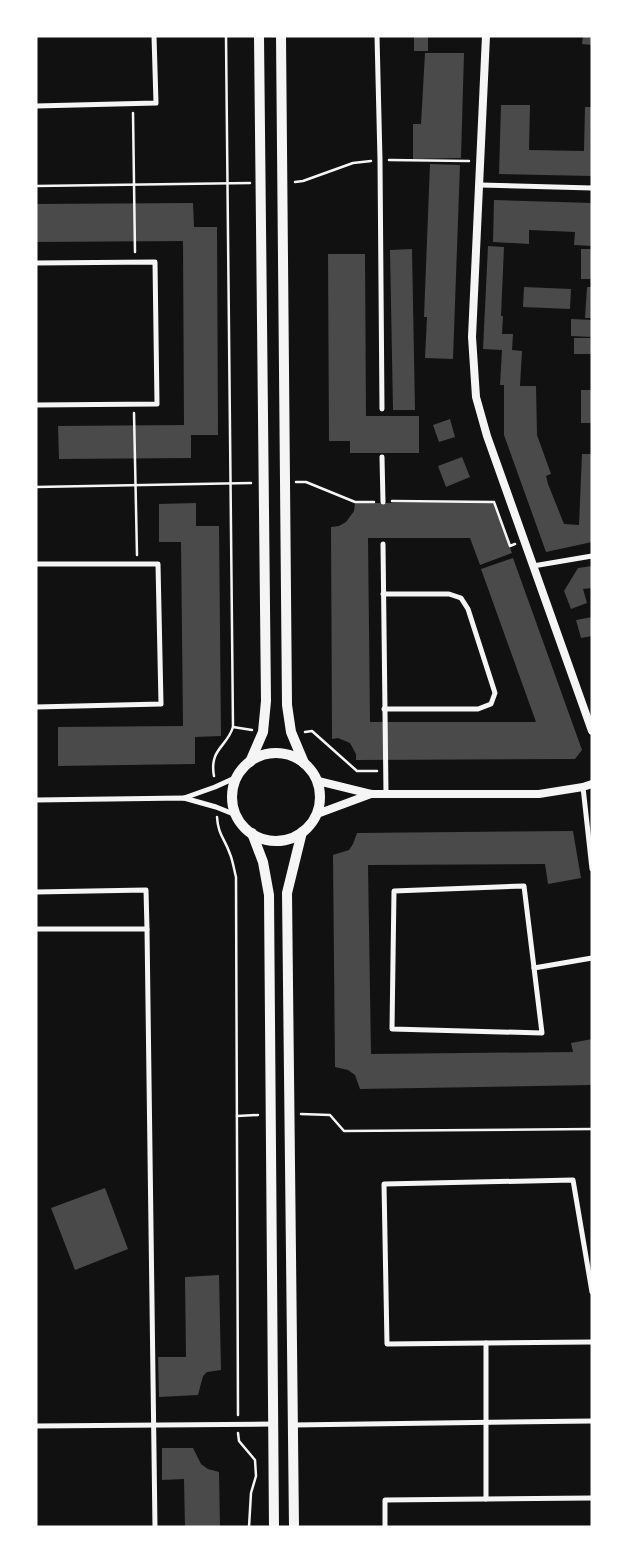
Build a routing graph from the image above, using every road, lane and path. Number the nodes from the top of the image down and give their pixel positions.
1 (154, 36) edge
2 (259, 36) edge
3 (281, 36) edge
4 (377, 36) edge
5 (486, 36) edge
6 (132, 104) junction
7 (36, 106) edge
8 (380, 160) junction
9 (481, 161) junction
10 (260, 182) junction
11 (282, 182) junction
12 (134, 184) junction
13 (480, 185) junction
14 (36, 186) edge
15 (592, 188) edge
16 (135, 262) junction
17 (36, 263) edge
18 (133, 404) junction
19 (36, 405) edge
20 (382, 409) dead end
21 (382, 458) dead end
22 (263, 483) junction
23 (285, 483) junction
24 (135, 486) junction
25 (36, 487) edge
26 (383, 502) junction
27 (524, 541) junction
28 (383, 544) dead end
29 (592, 556) edge
30 (36, 564) edge
31 (137, 564) junction
32 (533, 566) junction
33 (382, 594) junction
34 (36, 707) edge
35 (384, 709) junction
36 (592, 731) edge
37 (250, 762) junction
38 (304, 763) junction
39 (237, 777) junction
40 (318, 781) junction
41 (592, 784) edge
42 (582, 787) junction
43 (371, 794) junction
44 (386, 794) junction
45 (184, 798) junction
46 (36, 800) edge
47 (317, 814) junction
48 (236, 815) junction
49 (302, 832) junction
50 (252, 833) junction
51 (592, 869) edge
52 (36, 892) edge
53 (36, 929) edge
54 (147, 929) junction
55 (592, 958) edge
56 (534, 968) junction
57 (289, 1114) junction
58 (270, 1115) junction
59 (237, 1116) dead end
60 (592, 1129) edge
61 (592, 1292) edge
62 (592, 1342) edge
63 (486, 1343) junction
64 (592, 1421) edge
65 (487, 1422) junction
66 (273, 1424) junction
67 (153, 1425) junction
68 (293, 1425) junction
69 (36, 1426) edge
70 (592, 1498) edge
71 (486, 1499) junction
72 (155, 1527) edge
73 (274, 1527) edge
74 (294, 1527) edge
75 (385, 1527) edge

1 - 6 street
2 - 10 main road
3 - 11 main road
4 - 8 street
5 - 9 street
6 - 7 street
6 - 12 path
8 - 9 path
8 - 11 path
8 - 20 street
9 - 13 street
10 - 12 path
10 - 22 main road
11 - 23 main road
12 - 14 path
12 - 16 path
13 - 15 street
13 - 27 street
16 - 17 street
16 - 18 street
18 - 19 street
18 - 24 path
21 - 26 street
22 - 24 path
22 - 37 main road
23 - 26 path
23 - 38 main road
24 - 25 path
24 - 31 path
26 - 27 path
27 - 32 street
28 - 33 street
29 - 32 street
30 - 31 street
31 - 34 street
32 - 36 street
33 - 35 street
33 - 35 street
35 - 44 street
37 - 38 main road
37 - 39 main road
38 - 40 main road
39 - 45 street
39 - 48 main road
40 - 43 street
40 - 47 main road
41 - 42 street
42 - 44 street
42 - 51 street
43 - 44 street
43 - 47 street
45 - 46 street
45 - 48 street
47 - 49 main road
48 - 50 main road
49 - 50 main road
49 - 57 main road
50 - 58 main road
52 - 54 street
53 - 54 street
54 - 67 street
55 - 56 street
56 - 56 street
57 - 60 path
57 - 68 main road
58 - 59 path
58 - 66 main road
61 - 63 street
62 - 63 street
63 - 65 street
64 - 65 street
65 - 68 street
65 - 71 street
66 - 67 street
66 - 73 main road
67 - 69 street
67 - 72 street
68 - 74 main road
70 - 71 street
71 - 75 street

